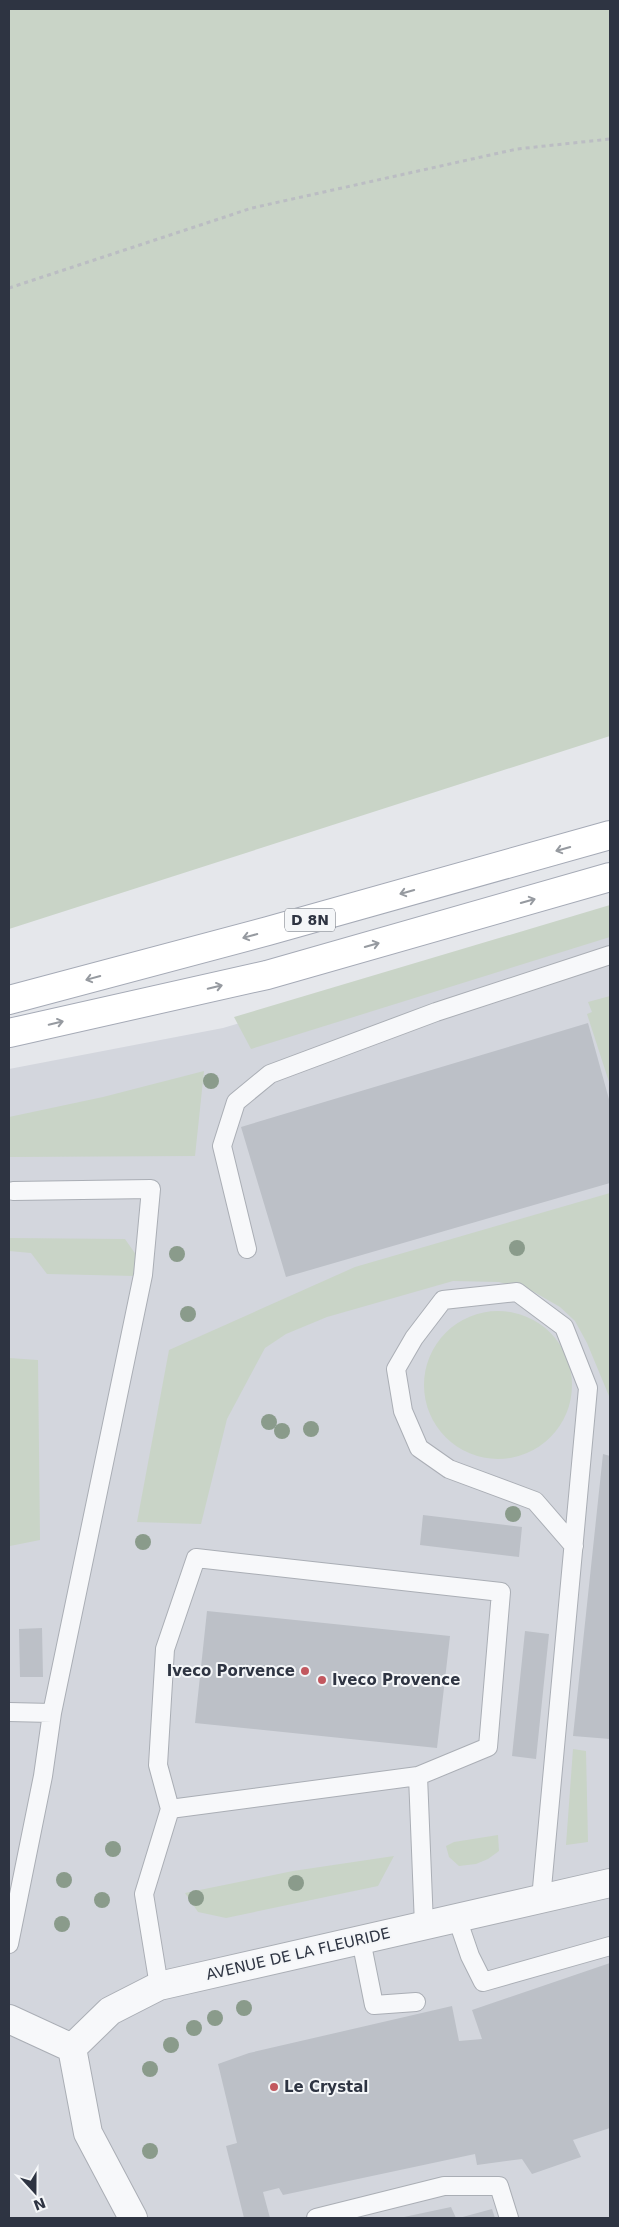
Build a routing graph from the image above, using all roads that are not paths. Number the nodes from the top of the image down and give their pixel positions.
1 (610, 836) edge
2 (610, 877) edge
3 (610, 955) edge
4 (9, 1000) edge
5 (9, 1033) edge
6 (13, 1191) dead end
7 (247, 1248) dead end
8 (574, 1546) junction
9 (9, 1712) edge
10 (52, 1713) junction
11 (418, 1776) junction
12 (170, 1809) junction
13 (610, 1883) edge
14 (541, 1899) junction
15 (457, 1918) junction
16 (424, 1925) junction
17 (361, 1940) junction
18 (9, 1944) edge
19 (610, 1946) edge
20 (159, 1986) junction
21 (416, 2002) dead end
22 (9, 2019) edge
23 (72, 2048) junction
24 (133, 2218) edge
25 (316, 2218) edge
26 (509, 2218) edge

1 -> 4 main road, D 8N
5 -> 2 main road
3 - 7 lane
6 - 10 lane
8 - 8 lane
8 - 14 lane
9 - 10 lane
10 - 18 lane
11 - 12 lane
11 - 12 lane
11 - 16 lane
12 - 20 lane
13 - 14 street, AVENUE DE LA FLEURIDE
14 - 15 street, AVENUE DE LA FLEURIDE
15 - 16 street, AVENUE DE LA FLEURIDE
15 - 19 lane
16 - 17 street, AVENUE DE LA FLEURIDE
17 - 20 street, AVENUE DE LA FLEURIDE
17 - 21 lane
20 - 23 street, AVENUE DE LA FLEURIDE
22 - 23 street
23 - 24 street
25 - 26 lane

